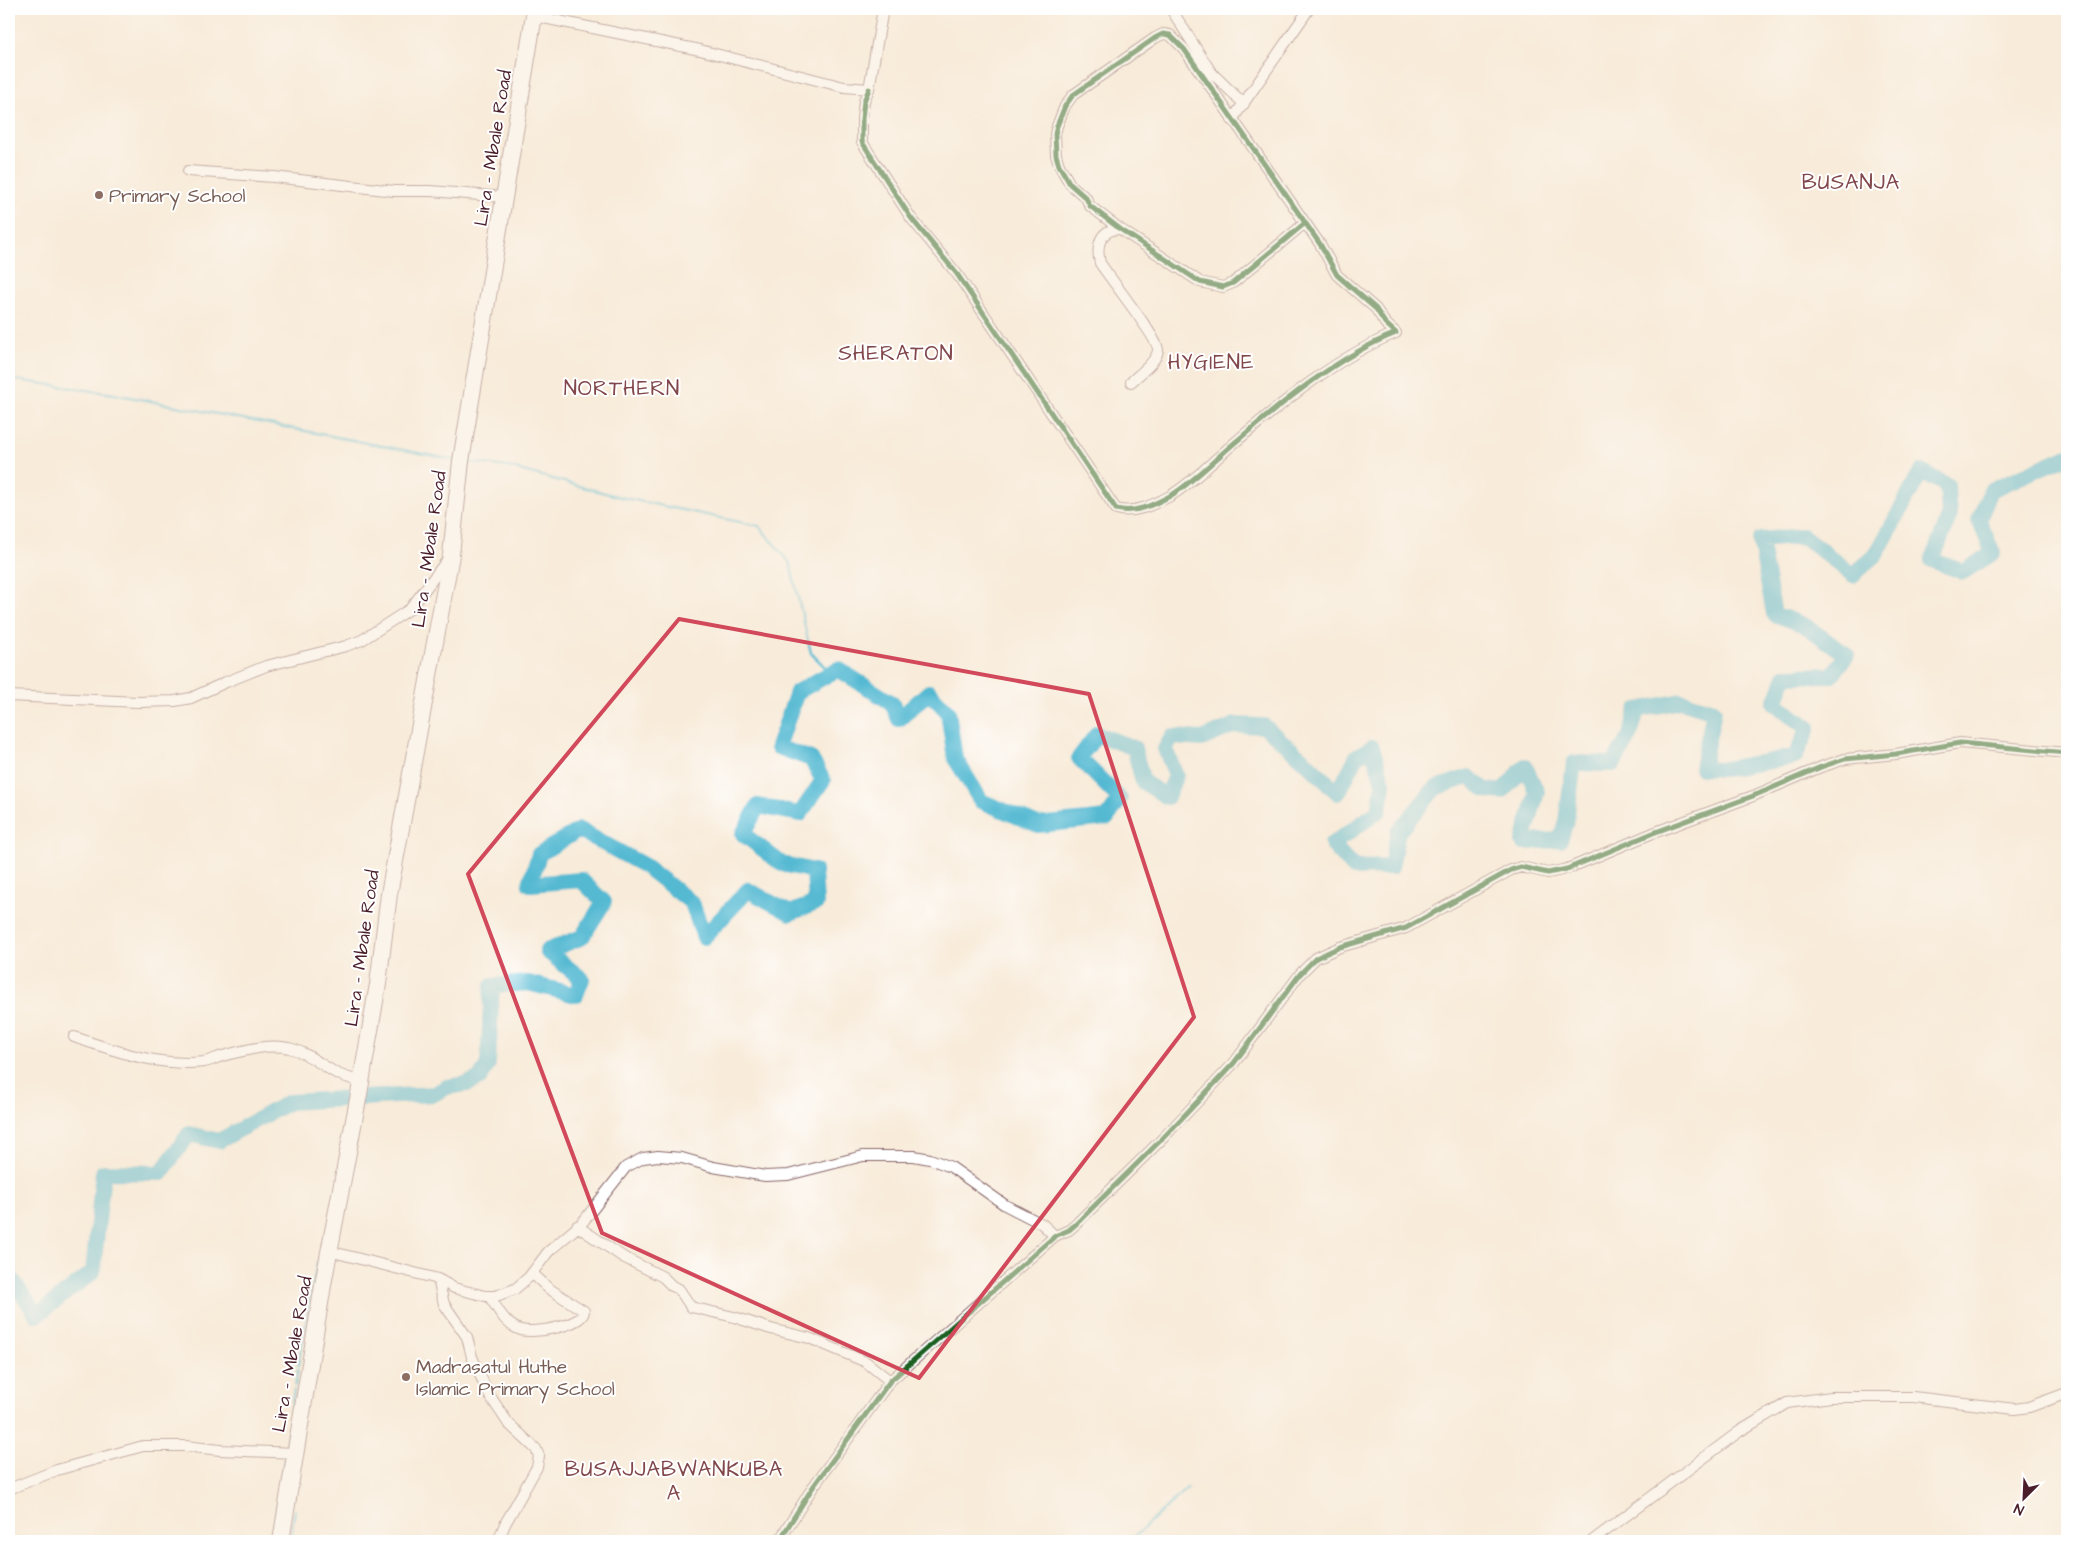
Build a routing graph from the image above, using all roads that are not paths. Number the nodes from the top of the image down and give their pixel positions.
1 (883, 9) edge
2 (1171, 9) edge
3 (1309, 9) edge
4 (534, 13) edge
5 (869, 89) junction
6 (1244, 104) junction
7 (1232, 120) junction
8 (188, 171) dead end
9 (503, 197) junction
10 (1305, 222) junction
11 (1120, 229) junction
12 (1131, 382) dead end
13 (451, 555) junction
14 (9, 696) edge
15 (2067, 753) edge
16 (74, 1038) dead end
17 (360, 1088) junction
18 (577, 1226) junction
19 (1056, 1236) junction
20 (329, 1251) junction
21 (532, 1273) junction
22 (438, 1280) junction
23 (489, 1296) junction
24 (890, 1381) junction
25 (2067, 1393) edge
26 (295, 1453) junction
27 (9, 1489) edge
28 (281, 1541) edge
29 (498, 1541) edge
30 (779, 1541) edge
31 (1592, 1541) edge

1 - 5 street
2 - 6 street
3 - 6 street
4 - 5 street
4 - 9 main road, Lira - Mbale Road
5 - 10 street
6 - 7 street
7 - 10 street
7 - 11 street
8 - 9 street
9 - 13 main road, Lira - Mbale Road
10 - 11 street
11 - 12 street
13 - 14 street
13 - 17 main road, Lira - Mbale Road
15 - 19 street
16 - 17 street
17 - 20 main road, Lira - Mbale Road
18 - 19 street
18 - 21 street
18 - 24 street
19 - 24 street
20 - 22 street
20 - 26 main road, Lira - Mbale Road
21 - 23 street
21 - 23 street
22 - 23 street
22 - 29 street
24 - 30 street
25 - 31 street
26 - 27 street
26 - 28 main road, Lira - Mbale Road

